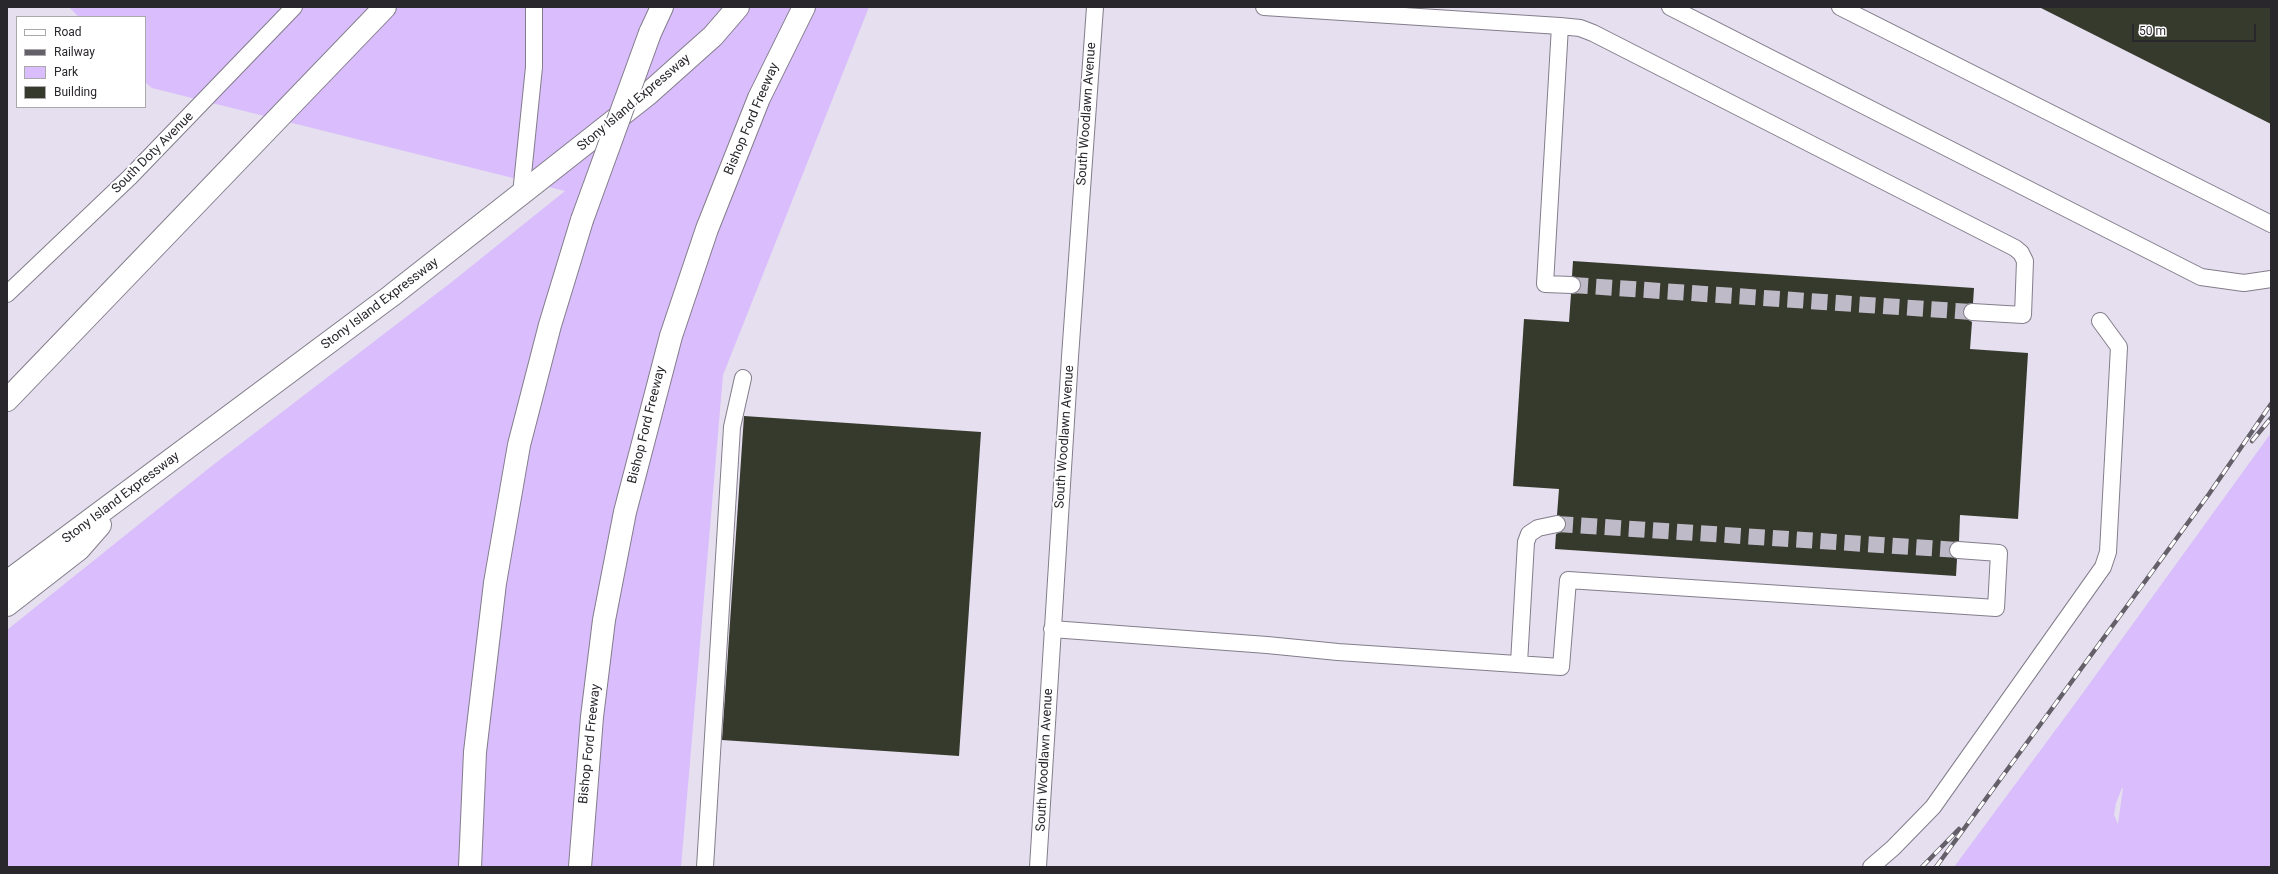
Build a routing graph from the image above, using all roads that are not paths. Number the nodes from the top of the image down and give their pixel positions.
1 (294, 7) edge
2 (385, 7) edge
3 (534, 7) edge
4 (662, 7) edge
5 (738, 7) edge
6 (804, 7) edge
7 (1095, 7) edge
8 (1264, 7) edge
9 (1670, 7) edge
10 (1840, 7) edge
11 (1560, 26) junction
12 (521, 194) junction
13 (2271, 224) edge
14 (2271, 278) edge
15 (1572, 286) tunnel mouth
16 (7, 294) edge
17 (1972, 312) tunnel mouth
18 (2100, 321) dead end
19 (743, 378) dead end
20 (7, 400) edge
21 (128, 492) junction
22 (1557, 524) tunnel mouth
23 (1958, 550) tunnel mouth
24 (7, 582) edge
25 (7, 605) edge
26 (1052, 629) junction
27 (1520, 663) junction
28 (470, 867) edge
29 (580, 867) edge
30 (705, 867) edge
31 (1038, 867) edge
32 (1871, 867) edge

1 - 16 street, South Doty Avenue
2 - 20 highway
3 - 12 street
4 - 28 highway, bridge
5 - 12 highway, Stony Island Expressway
6 - 29 highway, Bishop Ford Freeway
7 - 26 street, South Woodlawn Avenue
8 - 11 street
9 - 14 street
10 - 13 street
11 - 15 street
11 - 17 street
12 - 21 highway, Stony Island Expressway
18 - 32 street
19 - 30 street
21 - 24 highway, Stony Island Expressway
21 - 25 highway
22 - 27 street
23 - 27 street
26 - 27 street
26 - 31 street, South Woodlawn Avenue

